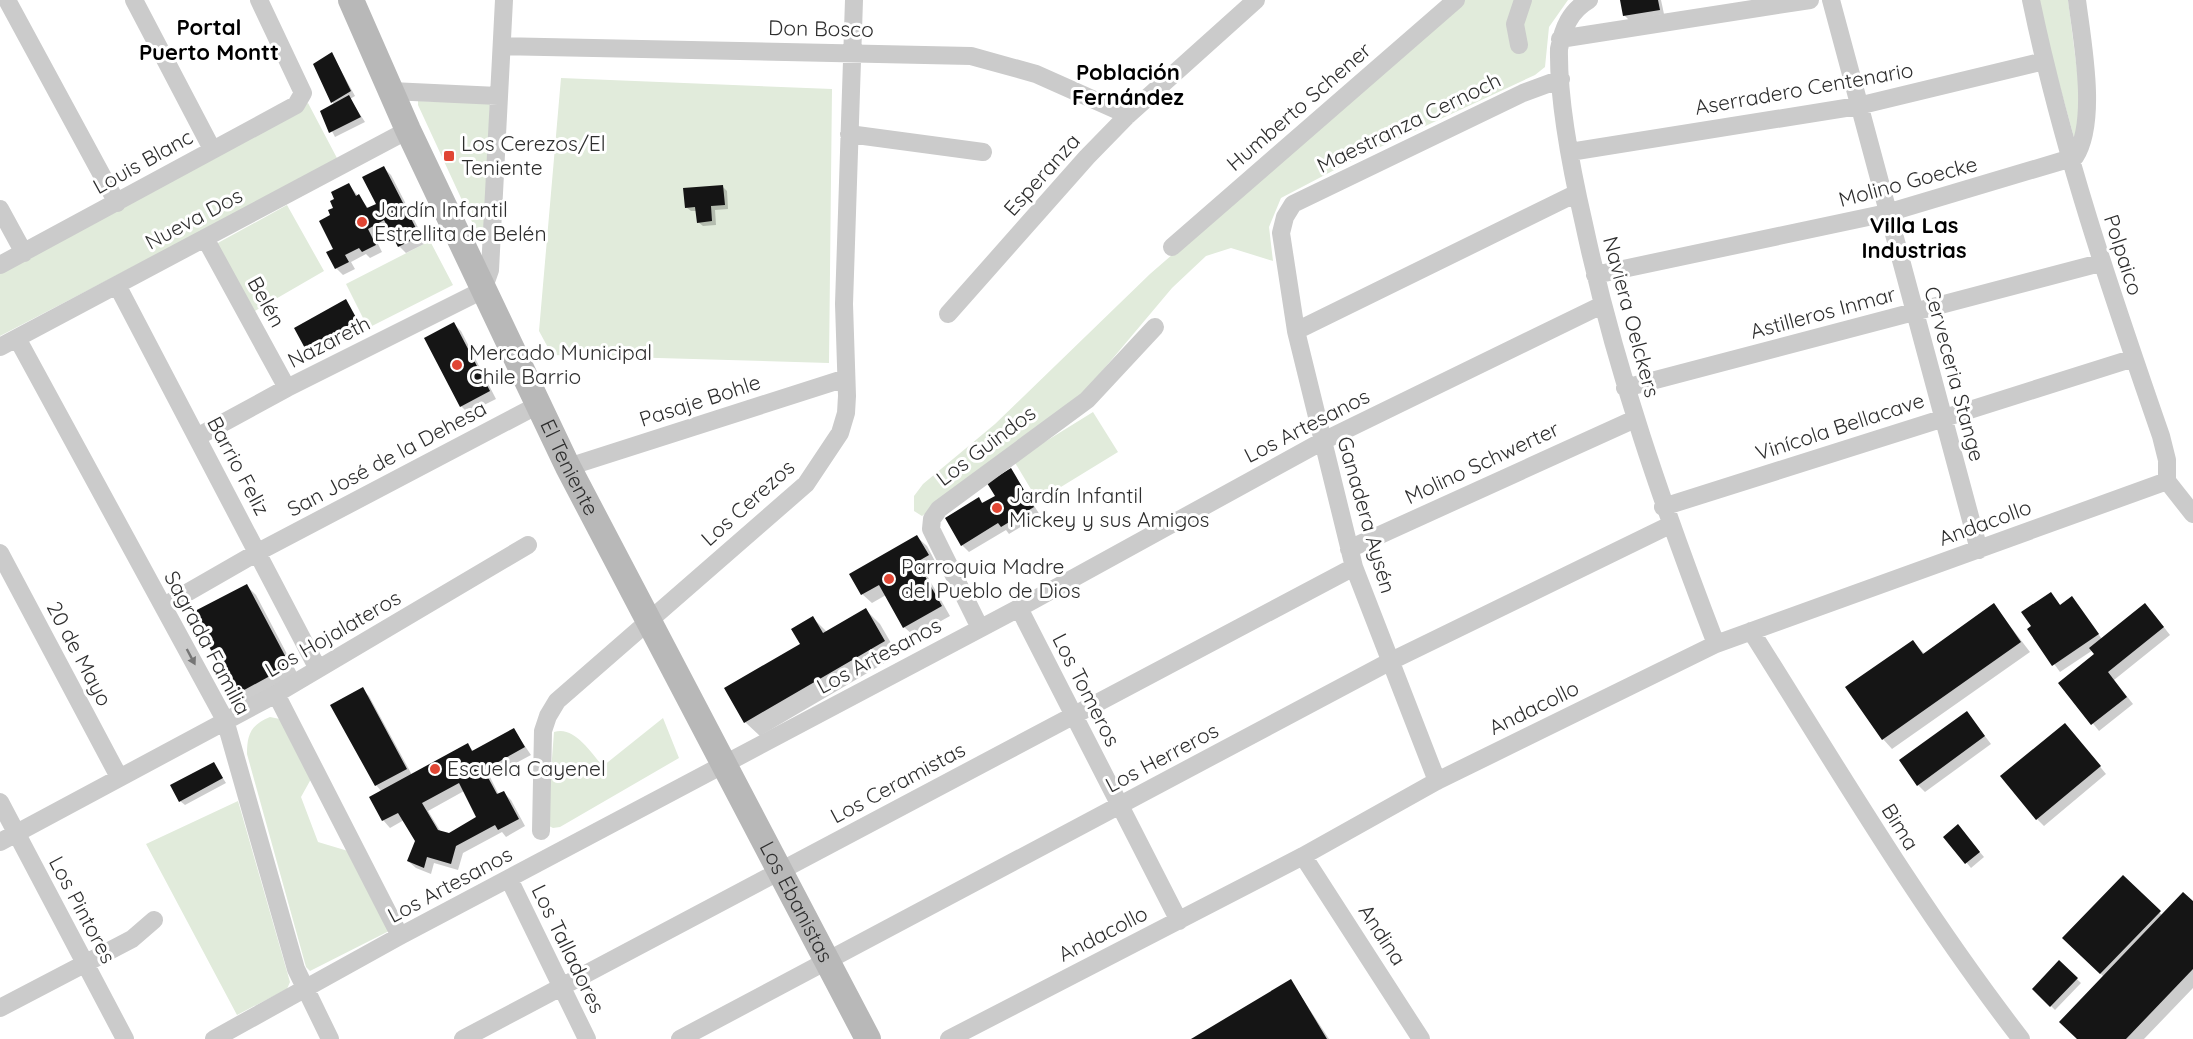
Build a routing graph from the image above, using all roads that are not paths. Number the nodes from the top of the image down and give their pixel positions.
1 (6, 0) edge
2 (134, 0) edge
3 (259, 0) edge
4 (351, 0) edge
5 (504, 0) edge
6 (854, 0) edge
7 (1256, 0) edge
8 (1456, 0) edge
9 (1523, 0) edge
10 (1589, 0) edge
11 (1810, 0) edge
12 (1831, 0) edge
13 (2031, 0) edge
14 (2077, 0) edge
15 (1560, 39) junction
16 (1519, 45) dead end
17 (502, 46) junction
18 (852, 51) junction
19 (2044, 61) junction
20 (1561, 79) junction
21 (391, 91) junction
22 (498, 96) junction
23 (1858, 106) junction
24 (1128, 115) junction
25 (408, 130) junction
26 (849, 134) junction
27 (213, 149) junction
28 (983, 152) dead end
29 (1570, 152) junction
30 (2070, 159) junction
31 (1577, 193) junction
32 (117, 203) junction
33 (0, 209) edge
34 (1887, 213) junction
35 (1285, 217) joint
36 (205, 238) junction
37 (1172, 247) dead end
38 (24, 253) junction
39 (2100, 263) junction
40 (0, 265) edge
41 (1595, 275) junction
42 (117, 285) junction
43 (483, 290) junction
44 (1602, 305) junction
45 (1915, 313) junction
46 (948, 314) dead end
47 (1155, 327) dead end
48 (1296, 331) junction
49 (17, 338) junction
50 (0, 347) edge
51 (2134, 358) junction
52 (846, 378) junction
53 (287, 388) junction
54 (1625, 388) junction
55 (538, 405) junction
56 (1635, 418) junction
57 (1942, 418) junction
58 (197, 437) junction
59 (1321, 442) junction
60 (568, 467) junction
61 (2166, 481) junction
62 (1663, 507) junction
63 (2193, 514) edge
64 (1670, 525) junction
65 (528, 545) dead end
66 (1349, 549) junction
67 (1979, 550) junction
68 (258, 552) junction
69 (1, 555) edge
70 (1354, 567) junction
71 (164, 606) junction
72 (1018, 608) junction
73 (647, 622) junction
74 (980, 628) junction
75 (1751, 631) junction
76 (1716, 644) junction
77 (1389, 662) junction
78 (318, 669) junction
79 (276, 694) junction
80 (1074, 715) junction
81 (225, 720) junction
82 (723, 766) junction
83 (119, 777) junction
84 (1437, 781) junction
85 (0, 802) edge
86 (1120, 805) junction
87 (541, 831) dead end
88 (8, 837) edge
89 (1304, 856) junction
90 (779, 872) junction
91 (509, 879) junction
92 (154, 920) dead end
93 (1179, 921) junction
94 (400, 936) junction
95 (827, 961) junction
96 (84, 963) junction
97 (561, 987) junction
98 (306, 990) junction
99 (0, 1008) edge
100 (125, 1039) edge
101 (214, 1039) edge
102 (330, 1039) edge
103 (463, 1039) edge
104 (587, 1039) edge
105 (680, 1039) edge
106 (868, 1039) edge
107 (950, 1039) edge
108 (1421, 1039) edge
109 (2021, 1039) edge

1 - 32 street
2 - 27 street
3 - 27 street, Louis Blanc
4 - 21 main road, El Teniente
5 - 17 street
6 - 18 street, Los Cerezos
7 - 24 street, Esperanza
8 - 37 street, Humberto Schener
9 - 16 street
10 - 15 street, Naviera Oelckers
11 - 15 street
12 - 23 street, Cerveceria Stange
13 - 19 street, Polpaico
14 - 30 street
15 - 20 street, Naviera Oelckers
17 - 18 street, Don Bosco
17 - 22 street
18 - 24 street, Don Bosco
18 - 26 street, Los Cerezos
19 - 23 street, Aserradero Centenario
19 - 30 street, Polpaico
20 - 29 street, Naviera Oelckers
20 - 35 street, Maestranza Cernoch
21 - 22 street
21 - 25 main road, El Teniente
22 - 43 street
23 - 29 street, Aserradero Centenario
23 - 34 street, Cerveceria Stange
24 - 46 street, Esperanza
25 - 36 street, Nueva Dos
25 - 43 main road, El Teniente
26 - 28 street
26 - 52 street, Los Cerezos
27 - 32 street, Louis Blanc
29 - 31 street, Naviera Oelckers
30 - 34 street, Molino Goecke
30 - 39 street, Polpaico
31 - 41 street, Naviera Oelckers
31 - 48 street
32 - 38 street, Louis Blanc
33 - 38 street
34 - 41 street, Molino Goecke
34 - 45 street, Cerveceria Stange
35 - 48 street, Ganadera Aysén
36 - 42 street, Nueva Dos
36 - 53 street, Belén
38 - 40 street, Louis Blanc
39 - 45 street, Astilleros Inmar
39 - 51 street, Polpaico
41 - 44 street, Naviera Oelckers
42 - 49 street, Nueva Dos
42 - 58 street, Barrio Feliz
43 - 53 street, Nazareth
43 - 55 main road, El Teniente
44 - 54 street, Naviera Oelckers
44 - 59 street, Los Artesanos
45 - 54 street, Astilleros Inmar
45 - 57 street, Cerveceria Stange
47 - 74 street, Los Guindos
48 - 59 street, Ganadera Aysén
49 - 50 street, Nueva Dos
49 - 71 street, Sagrada Familia
51 - 57 street, Vinícola Bellacave
51 - 61 street, Polpaico
52 - 60 street, Pasaje Bohle
52 - 73 street, Los Cerezos
53 - 58 street, Nazareth
54 - 56 street, Naviera Oelckers
55 - 60 main road, El Teniente
55 - 68 street, San José de la Dehesa
56 - 62 street, Naviera Oelckers
56 - 66 street, Molino Schwerter
57 - 62 street, Vinícola Bellacave
57 - 67 street, Cerveceria Stange
58 - 68 street, Barrio Feliz
59 - 66 street, Ganadera Aysén
59 - 72 street, Los Artesanos
60 - 73 main road, El Teniente
61 - 63 street
61 - 67 street, Andacollo
62 - 64 street, Naviera Oelckers
64 - 76 street, Naviera Oelckers
64 - 77 street, Los Herreros
65 - 78 street, Los Hojalateros
66 - 70 street, Ganadera Aysén
67 - 75 street, Andacollo
68 - 71 street, San José de la Dehesa
68 - 78 street, Barrio Feliz
69 - 83 street, 20 de Mayo
70 - 77 street, Ganadera Aysén
70 - 80 street, Los Ceramistas
71 -> 81 street, Sagrada Familia
72 - 74 street, Los Artesanos
72 - 80 street, Los Tomeros
73 - 82 main road, El Teniente
73 - 87 street, Los Cerezos
74 - 82 street, Los Artesanos
75 - 76 street, Andacollo
75 - 109 street, Bima
76 - 84 street, Andacollo
77 - 84 street, Ganadera Aysén
77 - 86 street, Los Herreros
78 - 79 street, Los Hojalateros
79 - 81 street, Los Hojalateros
79 - 94 street
80 - 86 street, Los Tomeros
80 - 90 street, Los Ceramistas
81 - 83 street, Los Hojalateros
81 - 98 street, Sagrada Familia
82 - 90 main road, Los Ebanistas
82 - 91 street, Los Artesanos
83 - 88 street, Los Hojalateros
84 - 89 street, Andacollo
85 - 88 street, Los Pintores
86 - 93 street, Los Tomeros
86 - 95 street, Los Herreros
88 - 96 street, Los Pintores
89 - 93 street, Andacollo
89 - 108 street, Andina
90 - 95 main road, Los Ebanistas
90 - 97 street, Los Ceramistas
91 - 94 street, Los Artesanos
91 - 97 street, Los Talladores
92 - 96 street
93 - 107 street, Andacollo
94 - 98 street, Los Artesanos
95 - 105 street, Los Herreros
95 - 106 main road, Los Ebanistas
96 - 99 street
96 - 100 street, Los Pintores
97 - 103 street, Los Ceramistas
97 - 104 street, Los Talladores
98 - 101 street, Los Artesanos
98 - 102 street, Sagrada Familia

